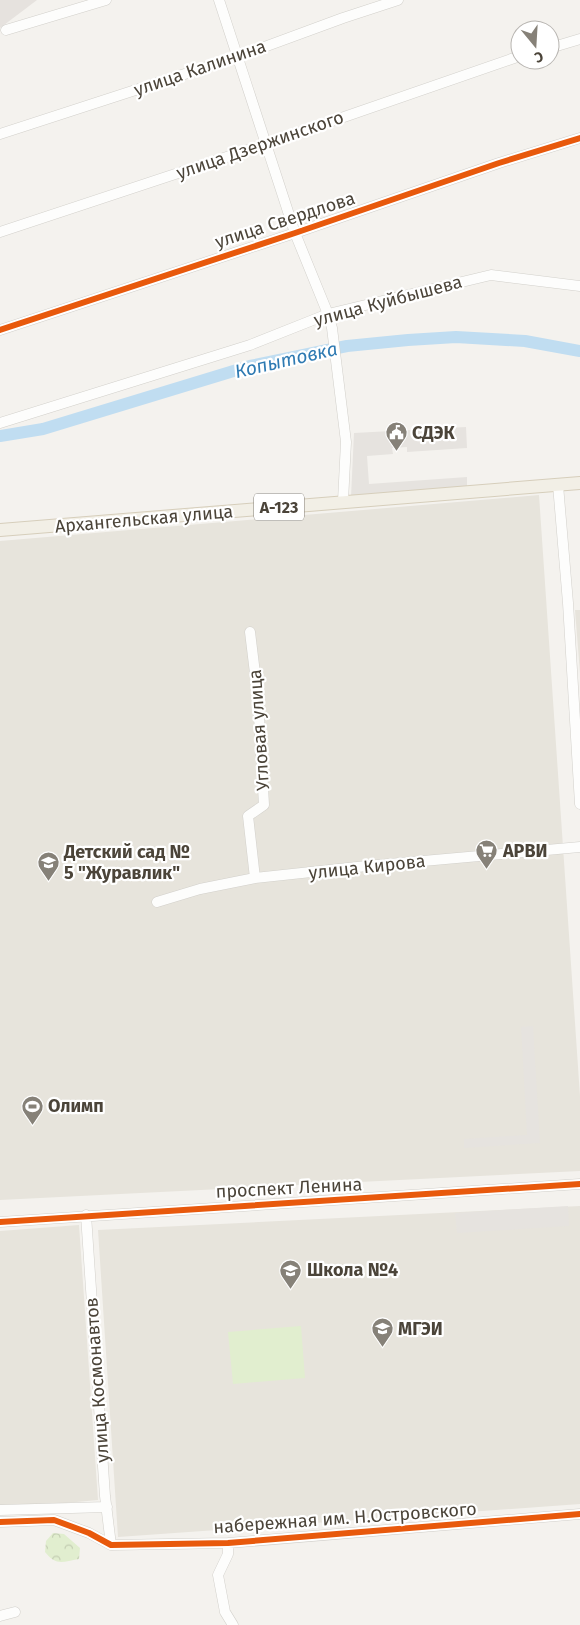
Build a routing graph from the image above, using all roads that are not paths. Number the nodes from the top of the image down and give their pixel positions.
1 (106, 0) edge
2 (219, 0) edge
3 (398, 0) edge
4 (6, 30) dead end
5 (580, 39) edge
6 (560, 45) edge
7 (237, 57) junction
8 (510, 59) edge
9 (0, 134) edge
10 (580, 138) edge
11 (266, 144) junction
12 (0, 232) edge
13 (295, 233) junction
14 (580, 286) edge
15 (328, 314) junction
16 (0, 330) edge
17 (0, 423) edge
18 (580, 482) edge
19 (558, 485) junction
20 (343, 501) junction
21 (0, 530) edge
22 (568, 602) junction
23 (580, 602) edge
24 (250, 632) dead end
25 (580, 804) edge
26 (580, 847) edge
27 (255, 878) junction
28 (157, 902) dead end
29 (580, 1184) edge
30 (86, 1215) junction
31 (0, 1222) edge
32 (107, 1506) junction
33 (0, 1510) edge
34 (580, 1514) edge
35 (0, 1522) edge
36 (228, 1542) junction
37 (111, 1545) junction
38 (15, 1612) dead end
39 (0, 1616) edge
40 (233, 1625) edge

1 - 4 street
2 - 7 street
3 - 7 street, улица Калинина
5 - 6 street
7 - 9 street, улица Калинина
7 - 11 street
8 - 11 street, улица Дзержинского
10 - 13 street, улица Свердлова
11 - 12 street, улица Дзержинского
11 - 13 street
13 - 15 street
13 - 16 street, улица Свердлова
14 - 15 street, улица Куйбышева
15 - 17 street, улица Куйбышева
15 - 20 street
18 - 19 main road, А-123
19 - 20 main road, Архангельская улица / А-123
19 - 22 street
20 - 21 main road, Архангельская улица / А-123
22 - 23 street
22 - 25 street
24 - 27 street, Угловая улица
26 - 27 street, улица Кирова
27 - 28 street, улица Кирова
29 - 30 street, проспект Ленина
30 - 31 street, проспект Ленина
30 - 32 street, улица Космонавтов
32 - 33 street
32 - 37 street, улица Космонавтов
34 - 36 street, набережная им. Н.Островского
35 - 37 street
36 - 37 street, набережная им. Н.Островского
36 - 40 street
38 - 39 street

